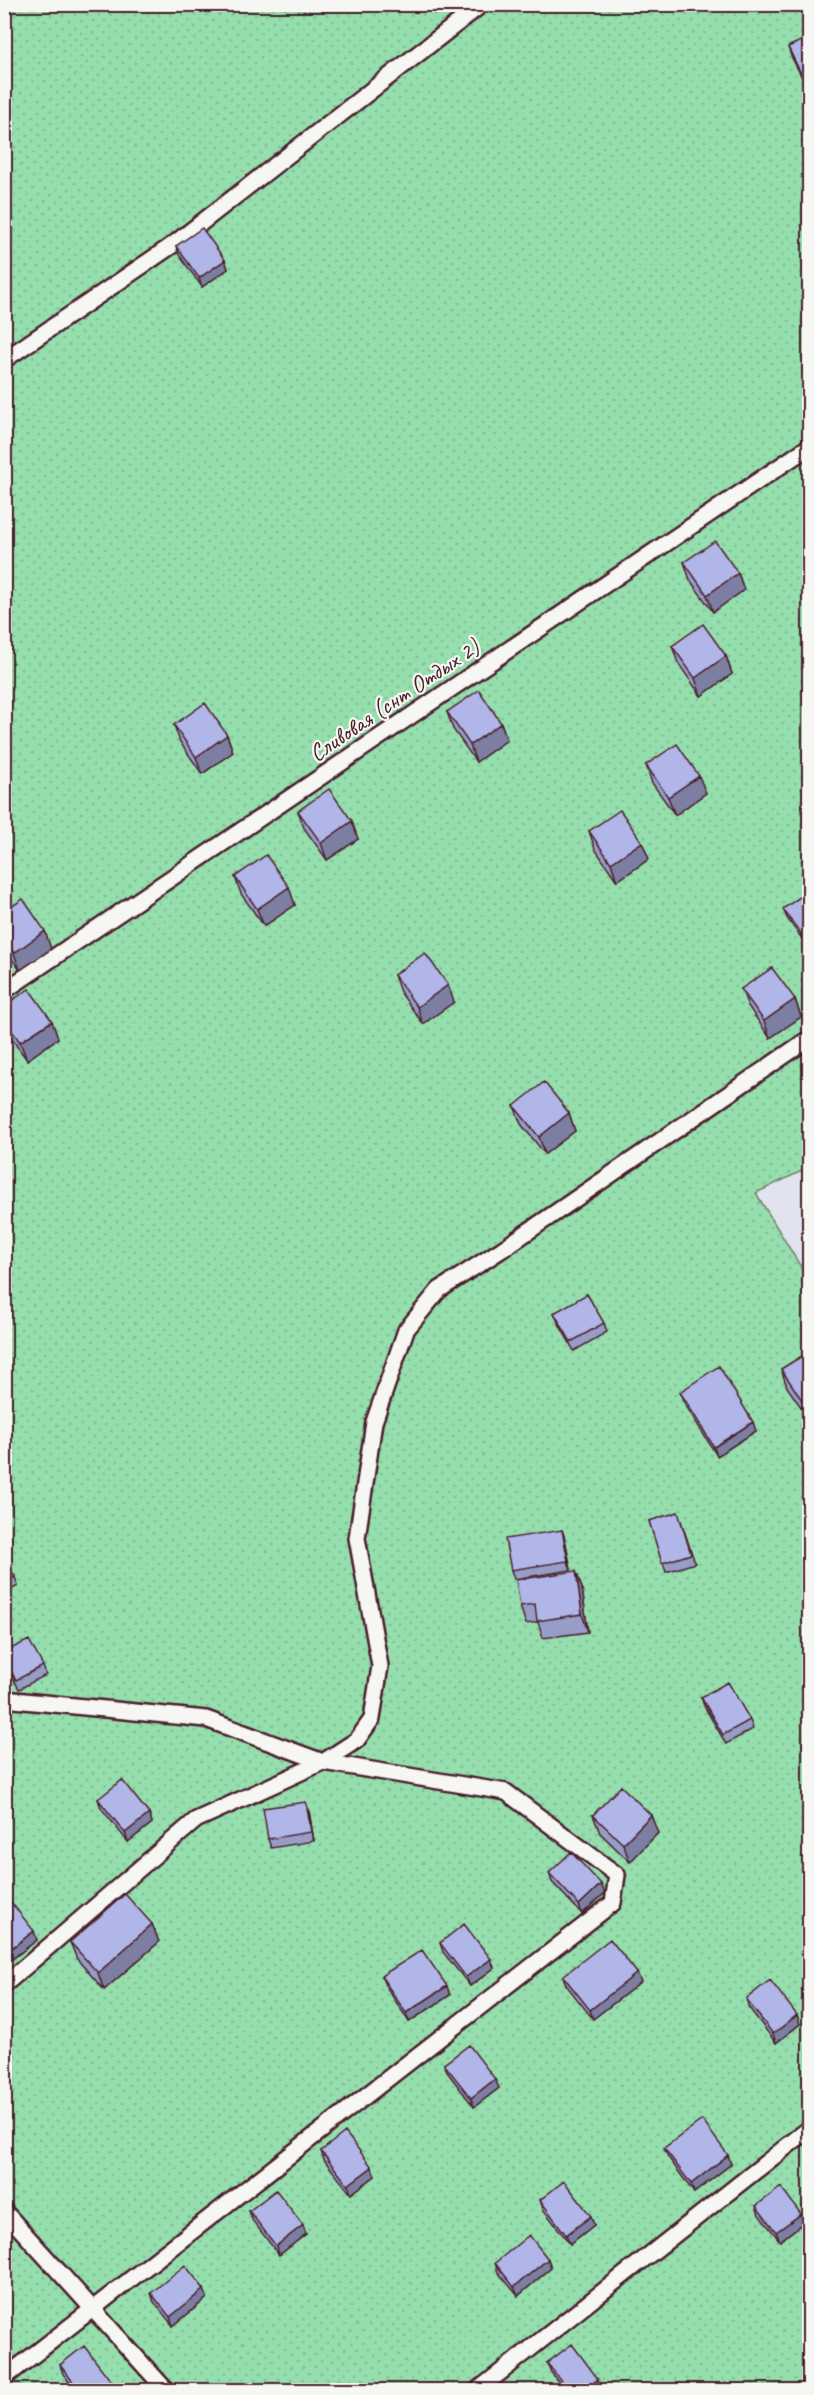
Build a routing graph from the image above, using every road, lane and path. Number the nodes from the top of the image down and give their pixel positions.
1 (482, 4) edge
2 (4, 360) edge
3 (810, 446) edge
4 (4, 991) edge
5 (810, 1038) edge
6 (4, 1699) edge
7 (323, 1762) junction
8 (4, 1985) edge
9 (810, 2128) edge
10 (4, 2211) edge
11 (92, 2308) junction
12 (4, 2378) edge
13 (166, 2391) edge
14 (478, 2391) edge

1 - 2 lane
3 - 4 lane, Сливовая (снт Отдых 2)
5 - 7 lane
6 - 7 lane
7 - 8 lane
7 - 11 lane
9 - 14 lane
10 - 11 lane
11 - 12 lane
11 - 13 lane

